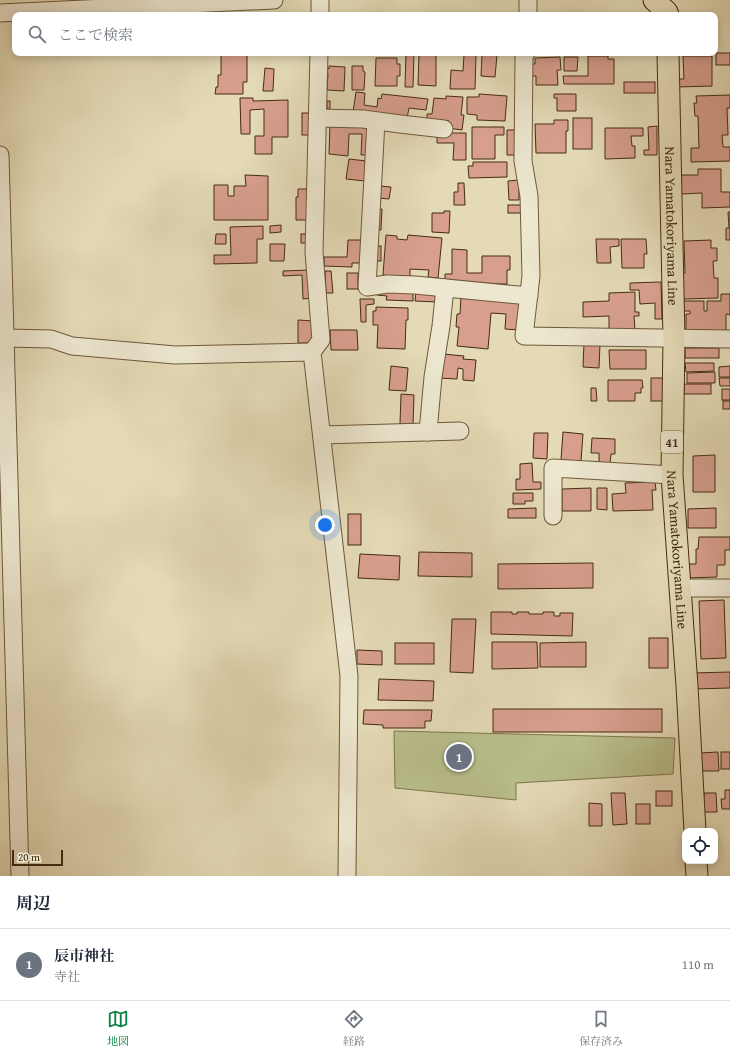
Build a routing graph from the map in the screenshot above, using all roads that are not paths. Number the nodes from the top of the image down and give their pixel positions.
1 (274, 0) edge
2 (320, 0) edge
3 (528, 0) edge
4 (654, 0) edge
5 (154, 3) edge
6 (12, 12) edge
7 (15, 12) edge
8 (320, 12) edge
9 (528, 12) edge
10 (668, 12) edge
11 (0, 13) edge
12 (319, 56) edge
13 (524, 56) edge
14 (668, 56) edge
15 (318, 118) junction
16 (376, 121) junction
17 (444, 128) dead end
18 (0, 155) edge
19 (445, 288) junction
20 (529, 296) junction
21 (5, 338) junction
22 (674, 339) junction
23 (730, 340) edge
24 (312, 352) junction
25 (460, 431) dead end
26 (428, 432) junction
27 (322, 435) junction
28 (672, 475) junction
29 (553, 516) dead end
30 (680, 588) junction
31 (730, 588) edge
32 (695, 828) edge
33 (696, 864) edge
34 (20, 876) edge
35 (347, 876) edge
36 (697, 876) edge

1 - 5 street
2 - 8 street
3 - 9 street
4 - 10 main road
5 - 7 street
6 - 11 street
12 - 15 street
13 - 20 street
14 - 22 main road, Nara Yamatokoriyama Line / 41
15 - 16 street
15 - 24 street
16 - 17 street
16 - 19 street
18 - 21 street
19 - 20 street
19 - 26 street
20 - 22 street
21 - 24 street
21 - 34 street
22 - 23 street
22 - 28 main road, Nara Yamatokoriyama Line / 41
24 - 27 street
25 - 26 street
26 - 27 street
27 - 35 street
28 - 29 street
28 - 30 main road, Nara Yamatokoriyama Line / 41
30 - 31 street
30 - 32 main road, Nara Yamatokoriyama Line / 41
33 - 36 main road

